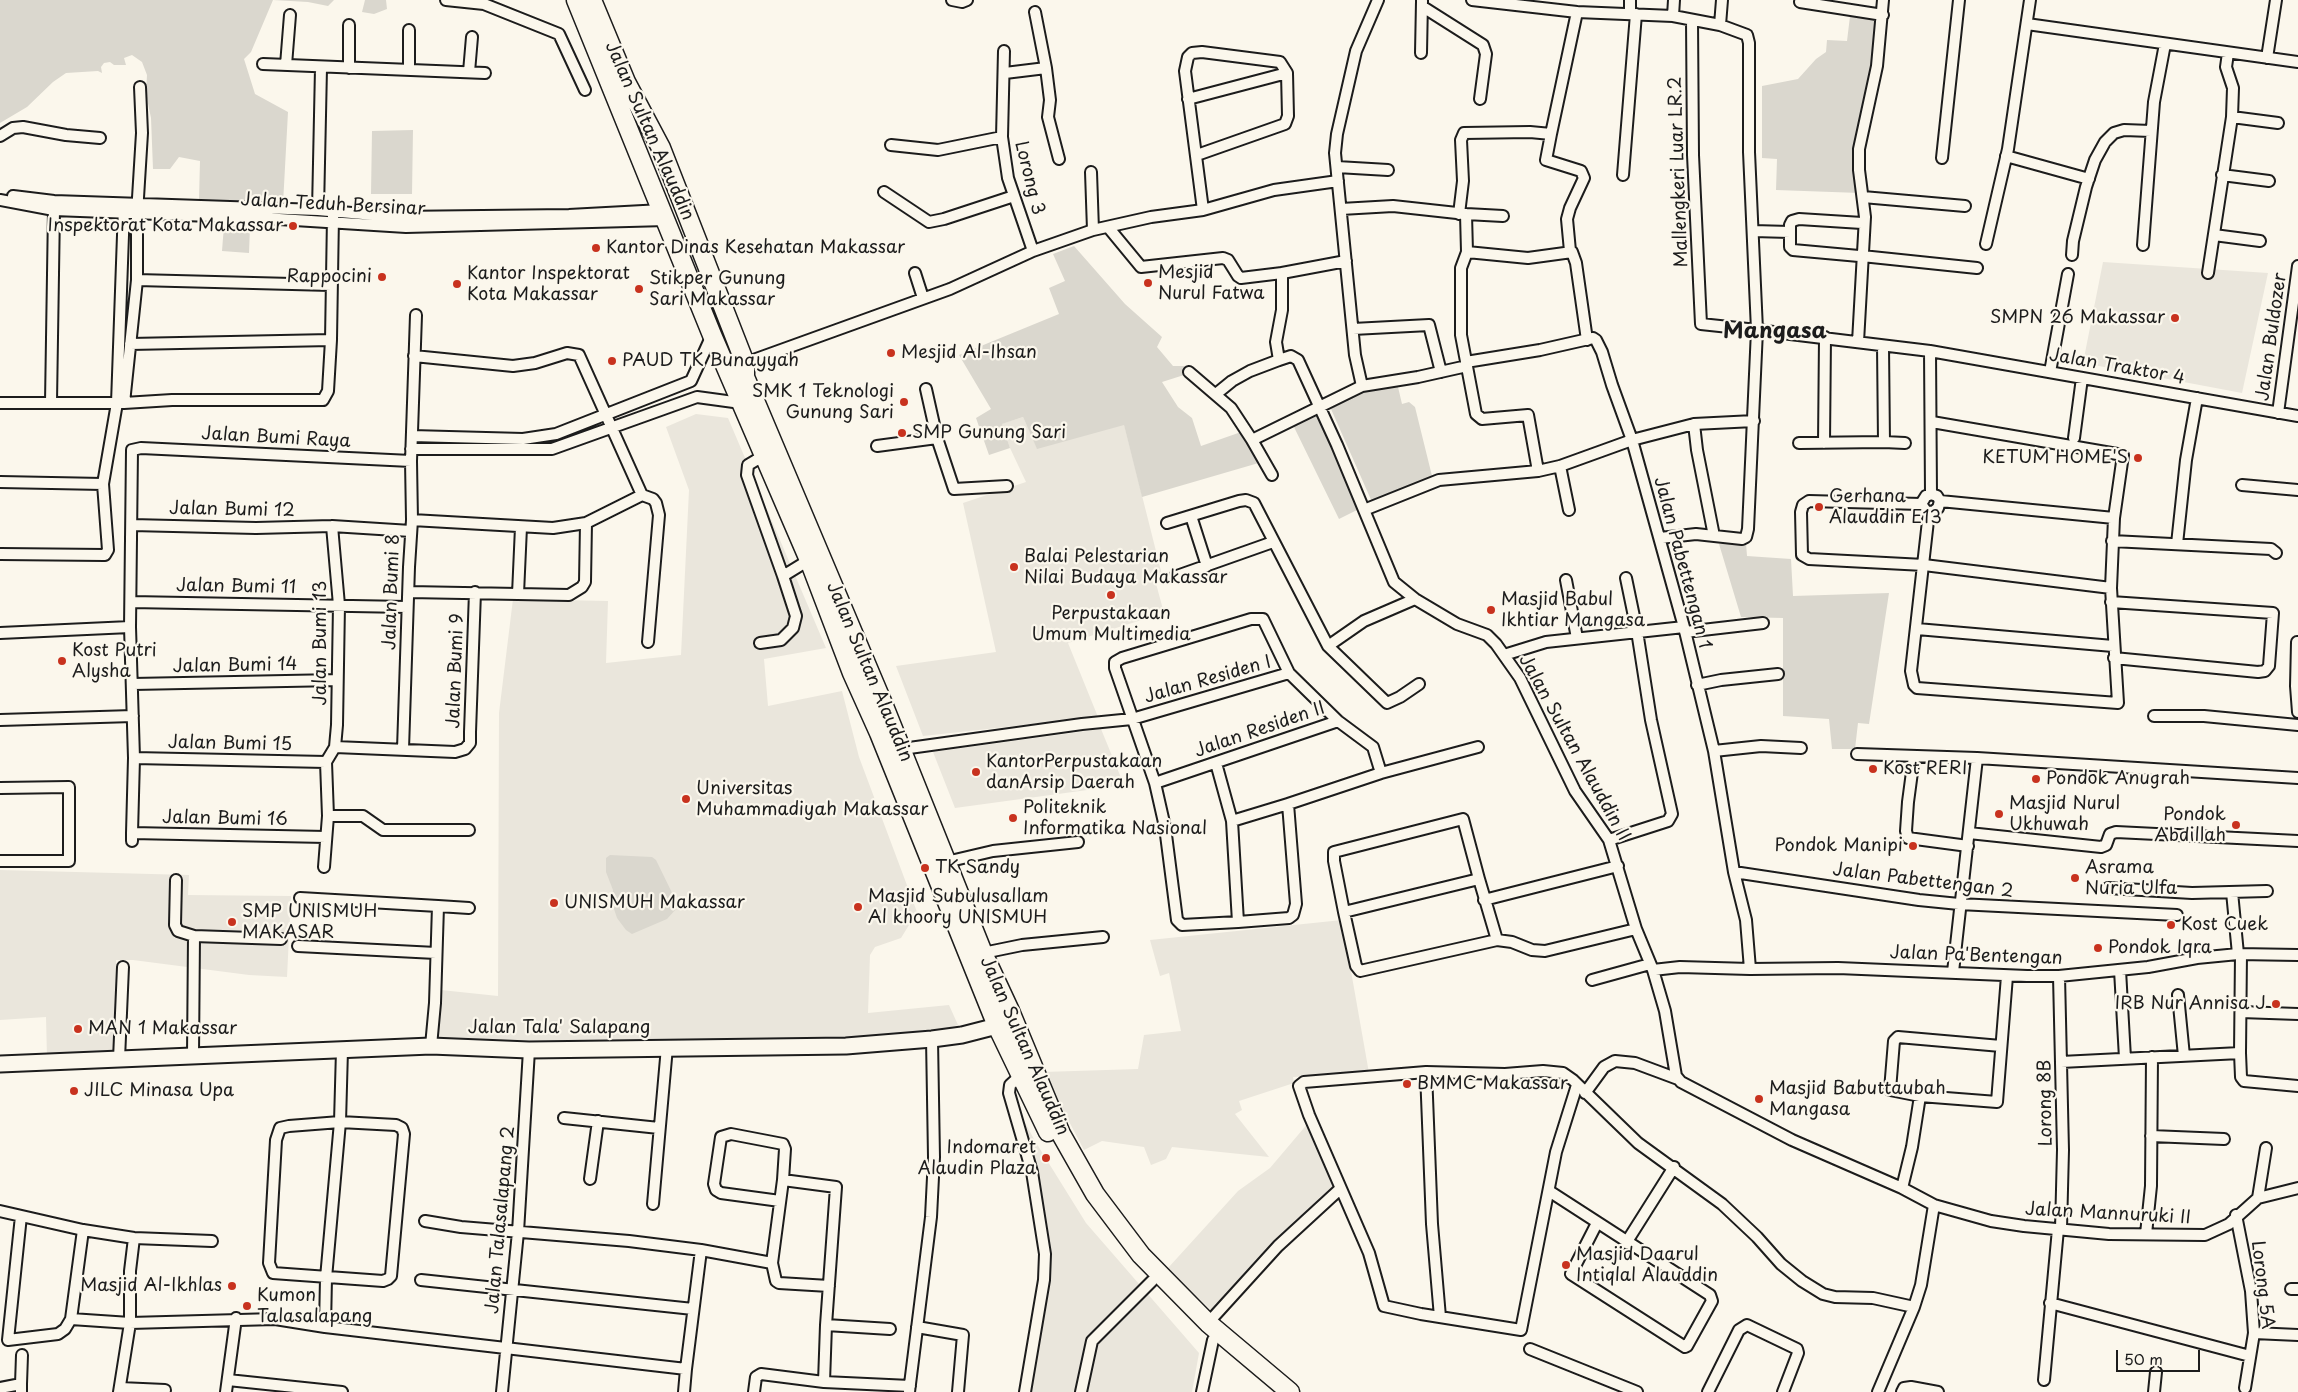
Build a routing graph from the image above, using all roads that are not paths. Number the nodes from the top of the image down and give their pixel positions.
1 (446, 0) edge
2 (576, 0) edge
3 (592, 0) edge
4 (952, 0) edge
5 (967, 0) edge
6 (1378, 0) edge
7 (1472, 0) edge
8 (1630, 0) edge
9 (1674, 0) edge
10 (1722, 0) edge
11 (1883, 0) edge
12 (1959, 0) edge
13 (2030, 0) edge
14 (2276, 0) edge
15 (1800, 2) dead end
16 (1423, 3) edge
17 (1035, 12) dead end
18 (1577, 12) junction
19 (1633, 14) junction
20 (290, 15) dead end
21 (1883, 15) junction
22 (1673, 16) junction
23 (1692, 20) junction
24 (349, 24) dead end
25 (2027, 24) junction
26 (1720, 25) junction
27 (410, 30) dead end
28 (472, 38) dead end
29 (2165, 44) junction
30 (1004, 51) dead end
31 (1421, 52) dead end
32 (2228, 53) junction
33 (2268, 58) junction
34 (2298, 62) edge
35 (264, 64) dead end
36 (286, 65) junction
37 (321, 68) junction
38 (349, 68) junction
39 (1046, 68) junction
40 (409, 70) junction
41 (469, 72) junction
42 (485, 73) dead end
43 (1005, 73) junction
44 (1287, 73) junction
45 (619, 84) junction
46 (140, 87) dead end
47 (585, 90) dead end
48 (1188, 99) junction
49 (1480, 99) dead end
50 (2232, 117) junction
51 (2278, 124) dead end
52 (2151, 131) junction
53 (1551, 134) junction
54 (0, 136) edge
55 (1002, 137) junction
56 (100, 138) dead end
57 (891, 145) dead end
58 (1197, 155) junction
59 (2006, 156) junction
60 (1942, 158) dead end
61 (1059, 159) dead end
62 (1336, 167) junction
63 (1388, 170) dead end
64 (1091, 172) dead end
65 (1623, 175) dead end
66 (2222, 175) junction
67 (2089, 179) junction
68 (1338, 181) junction
69 (2269, 181) dead end
70 (884, 192) dead end
71 (0, 193) edge
72 (1014, 196) junction
73 (1863, 198) junction
74 (0, 200) edge
75 (1965, 206) dead end
76 (124, 208) junction
77 (138, 209) junction
78 (1341, 209) junction
79 (54, 210) junction
80 (318, 210) junction
81 (1203, 210) junction
82 (1462, 214) junction
83 (664, 215) junction
84 (1503, 216) dead end
85 (333, 217) junction
86 (1862, 223) dead end
87 (1108, 227) junction
88 (1093, 230) junction
89 (1753, 231) junction
90 (1790, 232) junction
91 (2214, 235) junction
92 (2260, 241) dead end
93 (1986, 244) dead end
94 (2143, 244) dead end
95 (1033, 251) junction
96 (1570, 251) junction
97 (1467, 252) junction
98 (2072, 255) dead end
99 (1861, 256) junction
100 (1346, 260) junction
101 (2298, 266) edge
102 (1977, 268) dead end
103 (915, 273) dead end
104 (1282, 273) junction
105 (2208, 273) dead end
106 (2068, 274) dead end
107 (137, 280) junction
108 (331, 285) junction
109 (923, 298) junction
110 (416, 316) dead end
111 (1701, 324) joint
112 (1353, 329) junction
113 (1757, 330) junction
114 (712, 334) junction
115 (1825, 337) junction
116 (331, 340) junction
117 (1587, 340) junction
118 (1858, 342) junction
119 (130, 344) junction
120 (1883, 346) junction
121 (1930, 351) junction
122 (414, 356) junction
123 (1279, 360) junction
124 (746, 363) junction
125 (1467, 364) junction
126 (1189, 372) dead end
127 (1441, 372) junction
128 (2050, 372) junction
129 (2082, 378) junction
130 (691, 381) junction
131 (1362, 386) junction
132 (926, 390) dead end
133 (1216, 394) junction
134 (697, 397) junction
135 (2197, 398) junction
136 (52, 402) junction
137 (0, 403) edge
138 (121, 403) junction
139 (741, 403) junction
140 (1319, 408) junction
141 (2278, 413) junction
142 (607, 416) junction
143 (2298, 416) edge
144 (1754, 422) junction
145 (1932, 422) junction
146 (1694, 424) junction
147 (612, 429) junction
148 (412, 436) junction
149 (937, 438) junction
150 (2074, 438) dead end
151 (1252, 440) junction
152 (1632, 440) junction
153 (1824, 442) junction
154 (1884, 442) junction
155 (1799, 443) dead end
156 (1905, 443) dead end
157 (877, 446) dead end
158 (411, 449) junction
159 (764, 456) junction
160 (410, 461) junction
161 (1560, 466) junction
162 (1538, 471) junction
163 (1272, 475) dead end
164 (0, 482) edge
165 (103, 484) junction
166 (2242, 485) dead end
167 (1007, 486) dead end
168 (2298, 490) edge
169 (1931, 494) junction
170 (642, 495) junction
171 (1940, 501) junction
172 (1921, 504) junction
173 (1364, 510) junction
174 (1569, 510) dead end
175 (1929, 512) junction
176 (1191, 516) junction
177 (2114, 518) junction
178 (412, 520) junction
179 (586, 523) junction
180 (1167, 523) dead end
181 (132, 525) junction
182 (332, 526) junction
183 (521, 527) junction
184 (411, 531) junction
185 (1714, 536) junction
186 (1660, 538) junction
187 (2112, 541) junction
188 (1273, 542) junction
189 (2177, 544) junction
190 (2276, 553) dead end
191 (0, 554) edge
192 (809, 560) junction
193 (1924, 565) junction
194 (1207, 566) junction
195 (783, 576) junction
196 (1174, 577) dead end
197 (1626, 578) dead end
198 (1566, 580) dead end
199 (2111, 588) junction
200 (409, 592) junction
201 (475, 592) junction
202 (518, 594) junction
203 (1414, 599) junction
204 (131, 602) junction
205 (2111, 602) junction
206 (340, 605) junction
207 (407, 606) junction
208 (1763, 623) dead end
209 (130, 627) junction
210 (1916, 629) junction
211 (1685, 630) junction
212 (1637, 631) junction
213 (0, 633) edge
214 (1577, 638) junction
215 (648, 642) dead end
216 (2297, 642) dead end
217 (760, 643) dead end
218 (1328, 646) junction
219 (2113, 646) junction
220 (1504, 655) junction
221 (2114, 658) junction
222 (859, 670) junction
223 (1289, 673) junction
224 (1778, 674) dead end
225 (337, 680) junction
226 (133, 684) junction
227 (1419, 684) dead end
228 (1697, 685) junction
229 (2298, 712) edge
230 (133, 716) junction
231 (2154, 716) dead end
232 (1132, 719) junction
233 (0, 720) edge
234 (1338, 721) junction
235 (2298, 725) edge
236 (1478, 747) dead end
237 (335, 748) junction
238 (909, 748) junction
239 (1801, 748) dead end
240 (403, 749) junction
241 (1714, 751) junction
242 (1857, 754) dead end
243 (1914, 757) junction
244 (134, 758) junction
245 (1977, 758) junction
246 (326, 762) junction
247 (1216, 763) junction
248 (1381, 773) junction
249 (2298, 778) edge
250 (1156, 783) junction
251 (0, 788) edge
252 (1288, 804) junction
253 (328, 816) junction
254 (1232, 821) junction
255 (469, 830) dead end
256 (1969, 833) junction
257 (326, 837) junction
258 (1609, 840) junction
259 (2298, 841) edge
260 (1078, 842) dead end
261 (1968, 846) junction
262 (0, 861) edge
263 (946, 862) junction
264 (1618, 866) junction
265 (324, 867) dead end
266 (1734, 872) junction
267 (1478, 879) junction
268 (176, 880) dead end
269 (2108, 888) dead end
270 (2268, 891) dead end
271 (2232, 892) junction
272 (300, 898) dead end
273 (1484, 900) junction
274 (1959, 904) junction
275 (438, 906) junction
276 (470, 908) dead end
277 (1344, 912) junction
278 (2177, 915) dead end
279 (1238, 922) junction
280 (1636, 929) junction
281 (194, 936) junction
282 (1103, 936) dead end
283 (281, 940) dead end
284 (1497, 940) junction
285 (298, 946) dead end
286 (436, 953) junction
287 (983, 954) junction
288 (2239, 954) junction
289 (2298, 955) edge
290 (123, 967) dead end
291 (1651, 967) junction
292 (1750, 970) junction
293 (2120, 970) junction
294 (1953, 972) junction
295 (2007, 976) junction
296 (2059, 976) junction
297 (1592, 980) dead end
298 (2178, 995) dead end
299 (2241, 1012) junction
300 (2298, 1014) edge
301 (997, 1026) junction
302 (932, 1040) junction
303 (431, 1046) junction
304 (2001, 1046) junction
305 (667, 1047) junction
306 (342, 1050) junction
307 (529, 1050) junction
308 (2240, 1053) junction
309 (193, 1055) junction
310 (2184, 1056) junction
311 (2152, 1057) junction
312 (2125, 1058) junction
313 (119, 1059) junction
314 (2061, 1062) junction
315 (0, 1064) edge
316 (1426, 1072) junction
317 (1020, 1076) junction
318 (1678, 1078) junction
319 (1577, 1085) junction
320 (2298, 1086) edge
321 (1585, 1093) junction
322 (1920, 1096) junction
323 (564, 1118) dead end
324 (598, 1121) junction
325 (340, 1122) junction
326 (659, 1128) junction
327 (1056, 1136) junction
328 (2151, 1136) junction
329 (2224, 1139) dead end
330 (2266, 1148) dead end
331 (1674, 1167) junction
332 (590, 1179) dead end
333 (783, 1180) junction
334 (1902, 1188) junction
335 (2298, 1188) edge
336 (1340, 1189) junction
337 (1549, 1191) junction
338 (2258, 1198) junction
339 (780, 1201) junction
340 (653, 1204) dead end
341 (1934, 1205) junction
342 (0, 1211) edge
343 (2236, 1215) junction
344 (21, 1216) junction
345 (425, 1221) dead end
346 (1597, 1223) junction
347 (2060, 1229) junction
348 (83, 1230) junction
349 (518, 1232) junction
350 (2146, 1234) junction
351 (134, 1238) junction
352 (212, 1241) dead end
353 (1626, 1243) junction
354 (701, 1250) junction
355 (772, 1264) junction
356 (326, 1278) junction
357 (421, 1280) dead end
358 (1152, 1281) junction
359 (829, 1286) junction
360 (512, 1290) junction
361 (2050, 1303) junction
362 (1914, 1307) junction
363 (693, 1309) junction
364 (1440, 1317) junction
365 (236, 1318) junction
366 (72, 1319) junction
367 (130, 1323) junction
368 (1208, 1323) junction
369 (826, 1325) junction
370 (325, 1327) junction
371 (918, 1327) junction
372 (890, 1329) dead end
373 (2254, 1333) junction
374 (2298, 1335) edge
375 (1213, 1340) junction
376 (506, 1349) junction
377 (1530, 1349) dead end
378 (22, 1355) dead end
379 (2250, 1356) junction
380 (686, 1369) junction
381 (2156, 1372) dead end
382 (228, 1380) junction
383 (2044, 1380) dead end
384 (824, 1382) junction
385 (0, 1388) edge
386 (21, 1388) edge
387 (2245, 1388) dead end
388 (909, 1389) edge
389 (120, 1390) edge
390 (165, 1390) dead end
391 (226, 1392) edge
392 (342, 1392) edge
393 (502, 1392) edge
394 (684, 1392) edge
395 (754, 1392) edge
396 (958, 1392) edge
397 (1025, 1392) edge
398 (1081, 1392) edge
399 (1202, 1392) edge
400 (1272, 1392) edge
401 (1290, 1392) edge
402 (1637, 1392) edge
403 (1708, 1392) edge
404 (1783, 1392) edge
405 (1878, 1392) edge
406 (1902, 1392) edge
407 (1938, 1392) edge
408 (2154, 1392) edge

1 - 47 street
2 - 45 highway, Jalan Sultan Alauddin
3 - 45 highway, Jalan Sultan Alauddin
4 - 5 street
6 - 62 street
7 - 18 street
8 - 19 street
9 - 22 street
10 - 26 street
11 - 21 street
12 - 60 street
13 - 25 street
14 - 33 street
15 - 21 street
16 - 31 street
16 - 49 street
17 - 39 street
18 - 19 street
18 - 53 street
19 - 22 street
19 - 65 street
20 - 36 street
21 - 73 street
22 - 23 street
23 - 26 street
23 - 111 street, Mallengkeri Luar LR.2
24 - 38 street
25 - 29 street
25 - 59 street
26 - 89 street
27 - 40 street
28 - 41 street
29 - 32 street
29 - 52 street
30 - 43 street, Lorong 3
32 - 33 street
32 - 50 street
33 - 34 street
35 - 36 street
36 - 37 street
37 - 38 street
37 - 80 street
38 - 40 street
39 - 43 street
39 - 61 street
40 - 41 street
41 - 42 street
43 - 55 street, Lorong 3
44 - 48 street
44 - 48 street
44 - 58 street
45 - 83 highway, Jalan Sultan Alauddin
45 - 124 highway, Jalan Sultan Alauddin
46 - 77 street
48 - 58 street
50 - 51 street
50 - 66 street
52 - 67 street
52 - 94 street
53 - 82 street
53 - 96 street
54 - 56 street
55 - 57 street
55 - 72 street, Lorong 3
58 - 81 street
59 - 67 street
59 - 93 street
62 - 63 street
62 - 68 street
64 - 88 street
66 - 69 street
66 - 91 street
67 - 98 street
68 - 78 street
68 - 81 street
70 - 72 street
71 - 76 street, Jalan Teduh Bersinar
72 - 95 street, Lorong 3
73 - 75 street
73 - 99 street
74 - 79 street, Jalan Teduh Bersinar
76 - 77 street, Jalan Teduh Bersinar
76 - 79 street, Jalan Teduh Bersinar
76 - 138 street
77 - 80 street, Jalan Teduh Bersinar
77 - 85 street, Jalan Teduh Bersinar
77 - 107 street
78 - 82 street
78 - 100 street
79 - 136 street
80 - 85 street, Jalan Teduh Bersinar
81 - 87 street
82 - 84 street
82 - 97 street
83 - 85 street, Jalan Teduh Bersinar
83 - 114 highway, Jalan Sultan Alauddin
85 - 108 street
86 - 90 street
87 - 88 street
87 - 104 street
88 - 95 street
89 - 90 street
89 - 113 street
90 - 99 street
91 - 92 street
91 - 105 street
95 - 109 street
96 - 97 street
96 - 117 street
97 - 125 street
99 - 102 street
99 - 118 street
100 - 104 street
100 - 112 street
101 - 141 street, Jalan Buldozer
103 - 109 street
104 - 123 street
106 - 128 street
107 - 108 street
107 - 119 street
108 - 116 street
109 - 124 street
110 - 122 street, Jalan Bumi 8
111 - 113 street, Jalan Traktor 4
112 - 127 street
112 - 131 street
113 - 115 street, Jalan Traktor 4
113 - 144 street
114 - 130 street
114 - 139 highway, Jalan Sultan Alauddin
115 - 118 street, Jalan Traktor 4
115 - 153 street
116 - 119 street
116 - 138 street
117 - 125 street
117 - 152 street, Jalan Pabettengan 1
118 - 120 street, Jalan Traktor 4
119 - 138 street
120 - 121 street, Jalan Traktor 4
120 - 154 street
121 - 128 street, Jalan Traktor 4
121 - 145 street
122 - 142 street
122 - 148 street, Jalan Bumi 8
123 - 133 street
123 - 140 street, Jalan Sultan Alauddin II
124 - 222 highway, Jalan Sultan Alauddin
125 - 127 street
125 - 162 street
126 - 133 street
127 - 131 street
128 - 129 street, Jalan Traktor 4
129 - 135 street, Jalan Traktor 4
129 - 150 street
130 - 134 street
130 - 142 street
131 - 140 street
132 - 149 street
133 - 151 street
134 - 139 street
134 - 147 street
135 - 141 street, Jalan Traktor 4
135 - 189 street
136 - 137 street
136 - 138 street
138 - 165 street
139 - 159 highway, Jalan Sultan Alauddin
140 - 151 street
140 - 173 street, Jalan Sultan Alauddin II
141 - 143 street, Jalan Traktor 4
142 - 147 street
142 - 148 street
144 - 146 street
144 - 185 street
145 - 169 street
145 - 177 street
146 - 152 street
146 - 185 street
147 - 158 street
147 - 170 street
148 - 158 street, Jalan Bumi 8
149 - 157 street
149 - 167 street
151 - 163 street
152 - 161 street
152 - 186 street, Jalan Pabettengan 1
153 - 154 street
153 - 155 street
154 - 156 street
158 - 160 street, Jalan Bumi 8
159 - 192 highway, Jalan Sultan Alauddin
159 - 195 street
160 - 178 street, Jalan Bumi 8
160 - 181 street, Jalan Bumi Raya
161 - 162 street
161 - 174 street
162 - 173 street
164 - 165 street
165 - 191 street
166 - 168 street
169 - 171 street
169 - 172 street
170 - 179 street
170 - 215 street
171 - 175 street
171 - 177 street
172 - 175 street
172 - 193 street
173 - 203 street, Jalan Sultan Alauddin II
175 - 193 street
176 - 180 street
176 - 188 street
176 - 194 street
177 - 187 street
178 - 183 street
178 - 184 street, Jalan Bumi 8
179 - 183 street
179 - 202 street
181 - 182 street, Jalan Bumi 12
181 - 204 street
182 - 184 street
182 - 206 street, Jalan Bumi 13
183 - 202 street
184 - 200 street, Jalan Bumi 8
185 - 186 street
186 - 211 street, Jalan Pabettengan 1
187 - 189 street
187 - 199 street
188 - 194 street
188 - 218 street
189 - 190 street
192 - 195 street
192 - 222 highway, Jalan Sultan Alauddin
193 - 199 street
193 - 210 street
194 - 196 street
195 - 217 street
197 - 212 street
198 - 214 street
199 - 205 street
200 - 201 street
200 - 207 street, Jalan Bumi 8
201 - 202 street
201 - 240 street, Jalan Bumi 9
203 - 218 street
203 - 220 street, Jalan Sultan Alauddin II
204 - 206 street, Jalan Bumi 11
204 - 209 street
205 - 219 street
205 - 221 street
206 - 207 street, Jalan Bumi 11
206 - 225 street, Jalan Bumi 13
207 - 240 street, Jalan Bumi 8
208 - 211 street
209 - 213 street
209 - 226 street
210 - 219 street
210 - 221 street
211 - 212 street
211 - 228 street, Jalan Pabettengan 1
212 - 214 street
212 - 258 street
214 - 220 street
216 - 229 street
218 - 227 street
219 - 221 street
220 - 258 street, Jalan Sultan Alauddin II
222 - 238 highway, Jalan Sultan Alauddin
222 - 301 highway, Jalan Sultan Alauddin
223 - 232 street, Jalan Residen I
223 - 232 street, Jalan Residen I
223 - 234 street, Jalan Residen II
224 - 228 street
225 - 226 street, Jalan Bumi 14
225 - 237 street, Jalan Bumi 13
226 - 230 street
228 - 241 street, Jalan Pabettengan 1
230 - 233 street
230 - 244 street
231 - 235 street
232 - 238 street, Jalan Residen I
232 - 250 street
234 - 247 street, Jalan Residen II
234 - 248 street
236 - 248 street
237 - 240 street
237 - 246 street
238 - 263 highway, Jalan Sultan Alauddin
239 - 241 street
241 - 266 street, Jalan Pabettengan 1
242 - 243 street
243 - 245 street
243 - 261 street
244 - 246 street, Jalan Bumi 15
244 - 257 street, Jalan Bumi 16
245 - 249 street
245 - 256 street
246 - 253 street
247 - 250 street, Jalan Residen II
247 - 254 street
248 - 252 street
250 - 279 street
251 - 262 street
252 - 254 street
252 - 279 street
253 - 255 street
253 - 257 street
254 - 279 street
256 - 259 street
256 - 261 street
257 - 265 street
258 - 264 street, Jalan Sultan Alauddin II
260 - 263 street
261 - 274 street
263 - 287 highway, Jalan Sultan Alauddin
264 - 273 street
264 - 280 street, Jalan Sultan Alauddin II
266 - 274 street, Jalan Pabettengan 2
266 - 292 street, Jalan Pabettengan 1
267 - 273 street
267 - 277 street
267 - 277 street
268 - 281 street
269 - 271 street
270 - 271 street
271 - 288 street
272 - 275 street
273 - 284 street
274 - 278 street, Jalan Pabettengan 2
274 - 294 street
275 - 276 street
275 - 286 street
277 - 284 street
280 - 284 street
280 - 291 street, Jalan Sultan Alauddin II
281 - 283 street
281 - 309 street
282 - 287 street
285 - 286 street
286 - 303 street
287 - 327 highway, Jalan Sultan Alauddin
288 - 289 street, Jalan Pa'Bentengan
288 - 293 street, Jalan Pa'Bentengan
288 - 299 street
290 - 313 street
291 - 292 street, Jalan Pa'Bentengan
291 - 297 street, Jalan Pa'Bentengan
291 - 318 street, Jalan Sultan Alauddin II
292 - 294 street, Jalan Pa'Bentengan
293 - 296 street, Jalan Pa'Bentengan
293 - 312 street
294 - 295 street, Jalan Pa'Bentengan
295 - 296 street, Jalan Pa'Bentengan
295 - 304 street
296 - 314 street, Lorong 8B
298 - 310 street
299 - 300 street
299 - 308 street
301 - 302 main road, Jalan Tala' Salapang
301 - 317 highway, Jalan Sultan Alauddin
302 - 305 main road, Jalan Tala' Salapang
302 - 371 street
303 - 306 main road, Jalan Tala' Salapang
303 - 307 main road, Jalan Tala' Salapang
304 - 322 street
304 - 322 street
305 - 307 main road, Jalan Tala' Salapang
305 - 326 street
306 - 309 main road, Jalan Tala' Salapang
306 - 325 street
307 - 349 street, Jalan Talasalapang 2
308 - 310 street
308 - 320 street
309 - 313 main road, Jalan Tala' Salapang
310 - 311 street
311 - 312 street
311 - 328 street
312 - 314 street
313 - 315 main road, Jalan Tala' Salapang
314 - 347 street, Lorong 8B
316 - 319 street
316 - 336 street
316 - 364 street
317 - 327 highway, Jalan Sultan Alauddin
317 - 397 street
318 - 321 street
318 - 334 street
319 - 321 street
319 - 337 street
321 - 331 street
322 - 334 street
323 - 324 street
324 - 326 street
324 - 332 street
325 - 356 street
325 - 356 street
325 - 356 street
326 - 340 street
327 - 358 highway, Jalan Sultan Alauddin
327 - 368 highway, Jalan Sultan Alauddin
328 - 329 street
328 - 350 street
330 - 338 street
331 - 353 street
331 - 362 street
333 - 339 street
333 - 339 street
333 - 359 street
334 - 341 street
335 - 338 street, Jalan Mannuruki II
336 - 364 street
336 - 368 street
337 - 346 street
337 - 364 street
338 - 343 street, Jalan Mannuruki II
339 - 355 street
341 - 347 street, Jalan Mannuruki II
341 - 362 street
342 - 344 street
343 - 350 street, Jalan Mannuruki II
343 - 373 street, Lorong 5A
344 - 348 street
344 - 366 street
345 - 349 street
346 - 353 street
346 - 353 street
347 - 350 street, Jalan Mannuruki II
347 - 361 street, Lorong 8B
348 - 351 street
348 - 366 street
349 - 354 street
349 - 360 street, Jalan Talasalapang 2
351 - 352 street
351 - 367 street
354 - 355 street
354 - 363 street
355 - 359 street
356 - 370 street
357 - 360 street
358 - 375 highway, Jalan Sultan Alauddin
358 - 398 street
359 - 369 street
360 - 363 street
360 - 376 street, Jalan Talasalapang 2
361 - 379 street
361 - 383 street, Lorong 8B
362 - 405 street
363 - 380 street
365 - 367 street
365 - 370 street
365 - 382 street
366 - 367 street
367 - 389 street
368 - 401 highway, Jalan Sultan Alauddin
369 - 372 street
369 - 384 street
370 - 376 street
371 - 388 street
371 - 396 street
373 - 374 street
373 - 379 street, Lorong 5A
375 - 399 street
375 - 400 highway, Jalan Sultan Alauddin
376 - 380 street
376 - 393 street, Jalan Talasalapang 2
377 - 402 street
378 - 386 street
379 - 387 street, Lorong 5A
380 - 394 street
381 - 408 street
382 - 391 street
382 - 392 street
384 - 388 street
384 - 395 street
385 - 386 street
389 - 390 street
403 - 404 street
406 - 407 street

